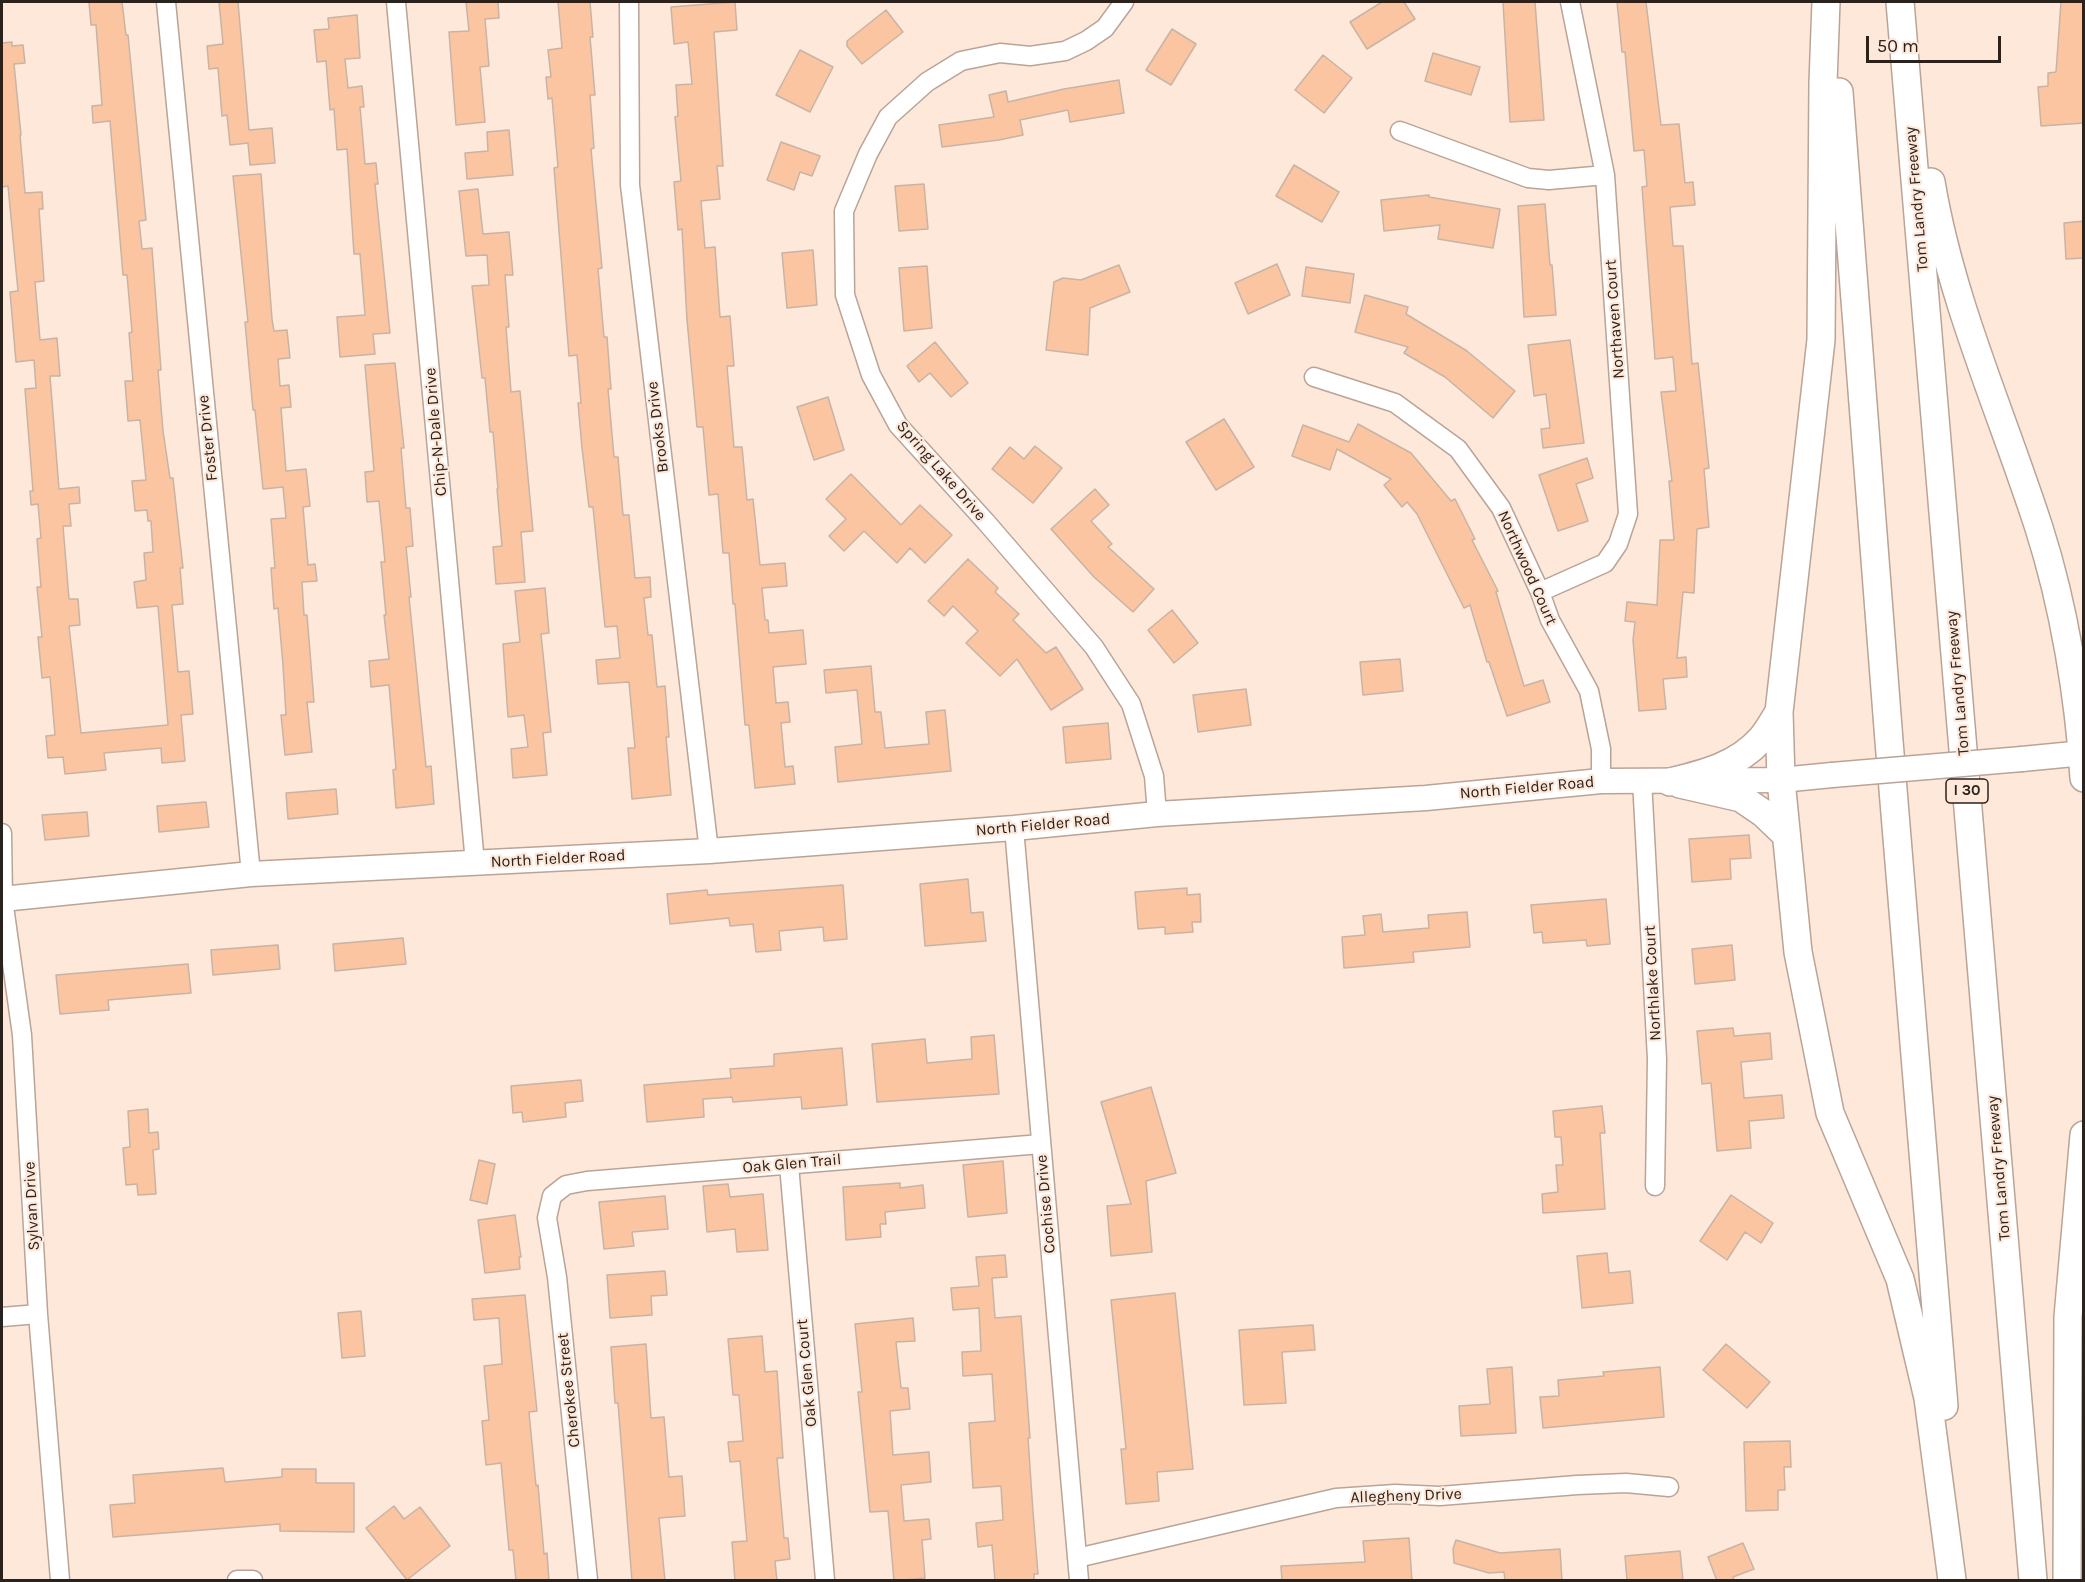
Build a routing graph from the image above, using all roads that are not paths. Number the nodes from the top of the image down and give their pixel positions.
1 (166, 2) edge
2 (396, 2) edge
3 (629, 2) edge
4 (1124, 2) edge
5 (1570, 2) edge
6 (1827, 2) edge
7 (1833, 2) edge
8 (1900, 2) edge
9 (1906, 2) edge
10 (1400, 131) dead end
11 (1605, 175) junction
12 (1314, 377) dead end
13 (1540, 592) junction
14 (2079, 698) edge
15 (1779, 712) junction
16 (2083, 762) edge
17 (1642, 780) junction
18 (1781, 780) junction
19 (1600, 781) junction
20 (1670, 782) junction
21 (1156, 814) junction
22 (1014, 828) junction
23 (2, 833) edge
24 (1786, 835) junction
25 (709, 851) junction
26 (475, 863) junction
27 (251, 874) junction
28 (2, 899) edge
29 (2084, 1136) edge
30 (1041, 1144) junction
31 (789, 1165) junction
32 (1655, 1186) dead end
33 (550, 1201) joint
34 (38, 1314) junction
35 (2, 1317) edge
36 (1669, 1487) dead end
37 (1077, 1558) junction
38 (60, 1581) edge
39 (237, 1581) edge
40 (253, 1581) edge
41 (588, 1581) edge
42 (825, 1581) edge
43 (1079, 1581) edge
44 (1953, 1581) edge
45 (1958, 1581) edge
46 (2033, 1581) edge
47 (2067, 1581) edge

1 - 27 street, Foster Drive
2 - 26 street, Chip-N-Dale Drive
3 - 25 street, Brooks Drive
4 - 21 street, Spring Lake Drive
5 - 11 street, Northaven Court
6 - 15 highway
7 - 45 highway
8 - 46 highway, Tom Landry Freeway / I 30
9 - 14 highway
10 - 11 street
11 - 13 street, Northaven Court
12 - 13 street, Northwood Court
13 - 19 street, Northwood Court
14 - 16 highway
15 - 18 highway
15 - 20 highway
16 - 18 main road, North Fielder Road, bridge
17 - 19 main road, North Fielder Road
17 - 20 main road, North Fielder Road
17 - 32 street, Northlake Court
18 - 20 main road, North Fielder Road
18 - 24 highway
19 - 21 main road, North Fielder Road
20 - 24 highway
21 - 22 main road, North Fielder Road
22 - 25 main road, North Fielder Road
22 - 30 street, Cochise Drive
23 - 28 street, Sylvan Drive
24 - 44 highway
25 - 26 main road, North Fielder Road
26 - 27 main road, North Fielder Road
27 - 28 main road, North Fielder Road
28 - 34 street, Sylvan Drive
29 - 47 highway
30 - 31 street, Oak Glen Trail
30 - 37 street, Cochise Drive
31 - 33 street, Oak Glen Trail
31 - 42 street, Oak Glen Court
33 - 41 street, Cherokee Street
34 - 35 street
34 - 38 street, Sylvan Drive
36 - 37 street, Allegheny Drive
37 - 43 street, Cochise Drive
39 - 40 street

